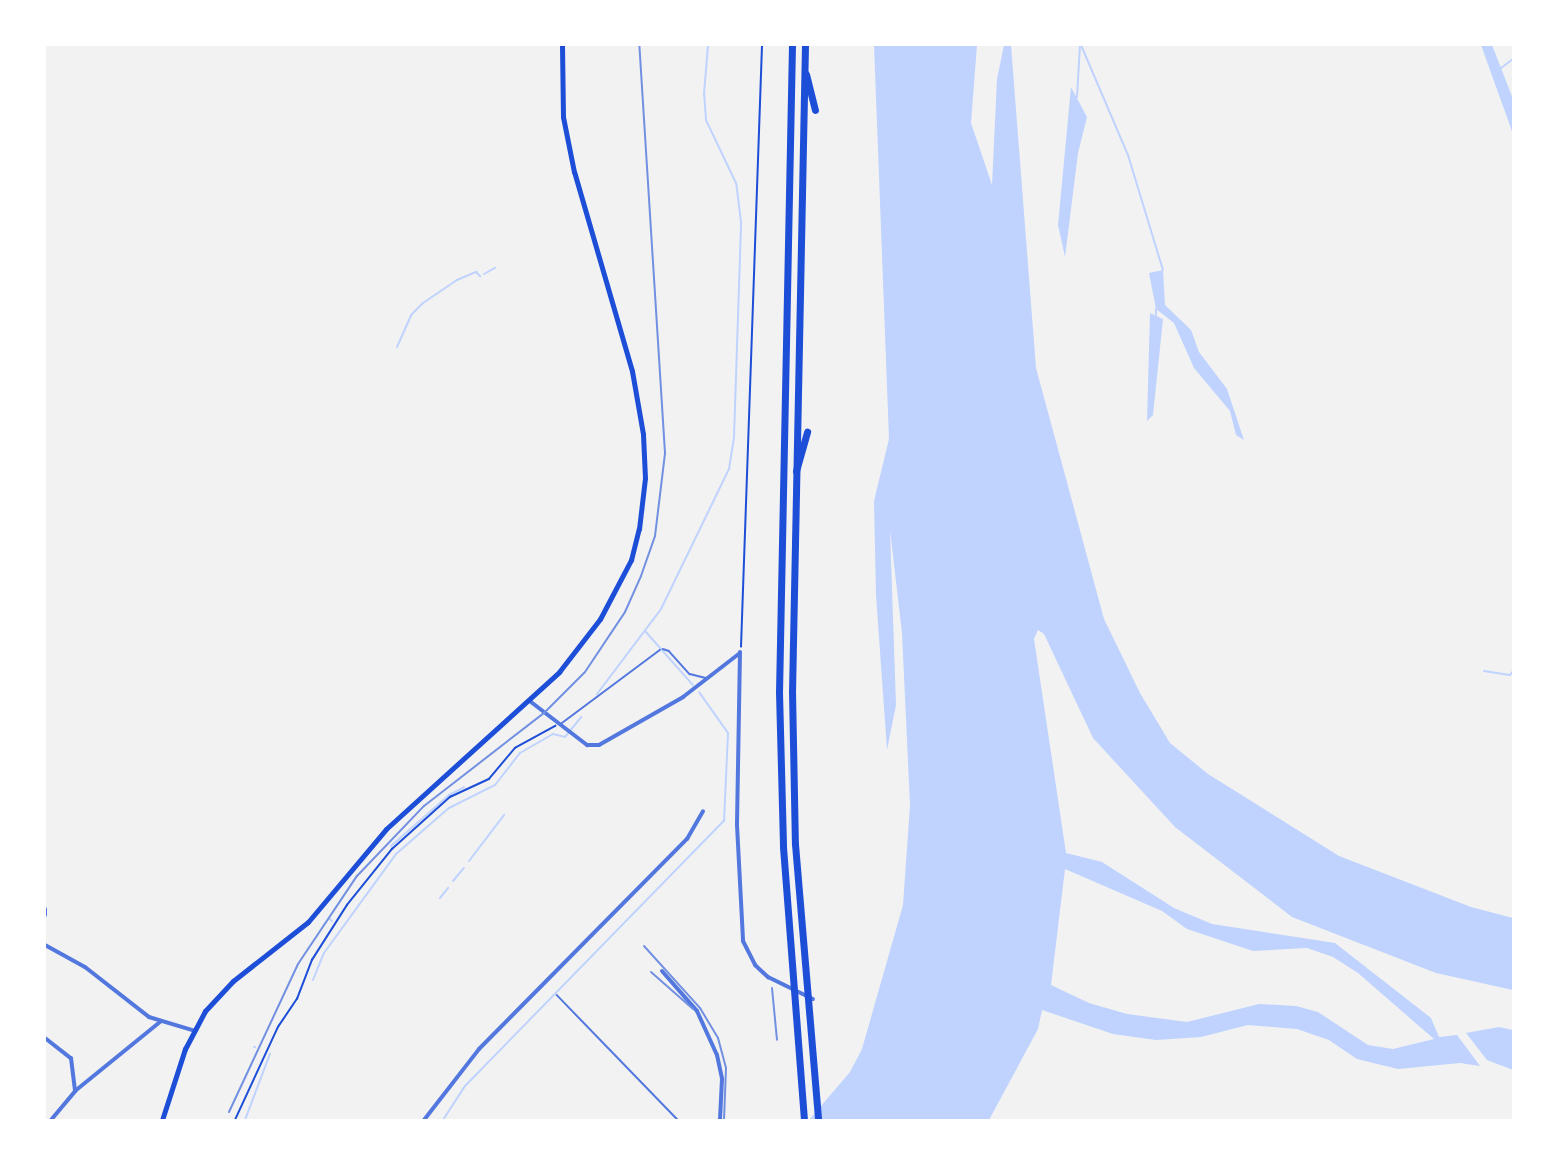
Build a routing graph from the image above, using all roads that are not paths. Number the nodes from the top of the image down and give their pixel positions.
1 (562, 45) edge
2 (792, 45) edge
3 (805, 45) edge
4 (805, 72) junction
5 (815, 110) dead end
6 (807, 432) dead end
7 (795, 473) junction
8 (707, 678) junction
9 (531, 702) junction
10 (559, 724) junction
11 (703, 811) dead end
12 (45, 909) edge
13 (45, 915) edge
14 (45, 945) edge
15 (662, 971) dead end
16 (557, 995) dead end
17 (813, 999) dead end
18 (161, 1021) junction
19 (195, 1030) junction
20 (45, 1038) edge
21 (75, 1091) junction
22 (51, 1120) edge
23 (162, 1120) edge
24 (424, 1120) edge
25 (678, 1120) edge
26 (720, 1120) edge
27 (804, 1120) edge
28 (818, 1120) edge

1 - 9 main road
2 - 27 highway
3 - 4 highway
4 - 5 highway
4 - 7 highway
6 - 7 highway
7 - 28 highway
8 - 10 street
8 - 10 lane
8 - 17 street
9 - 10 street
9 - 19 main road
11 - 24 street
12 - 13 street
14 - 18 street
15 - 26 street
16 - 25 lane
18 - 19 street
18 - 21 street
19 - 23 main road
20 - 21 street
21 - 22 street

